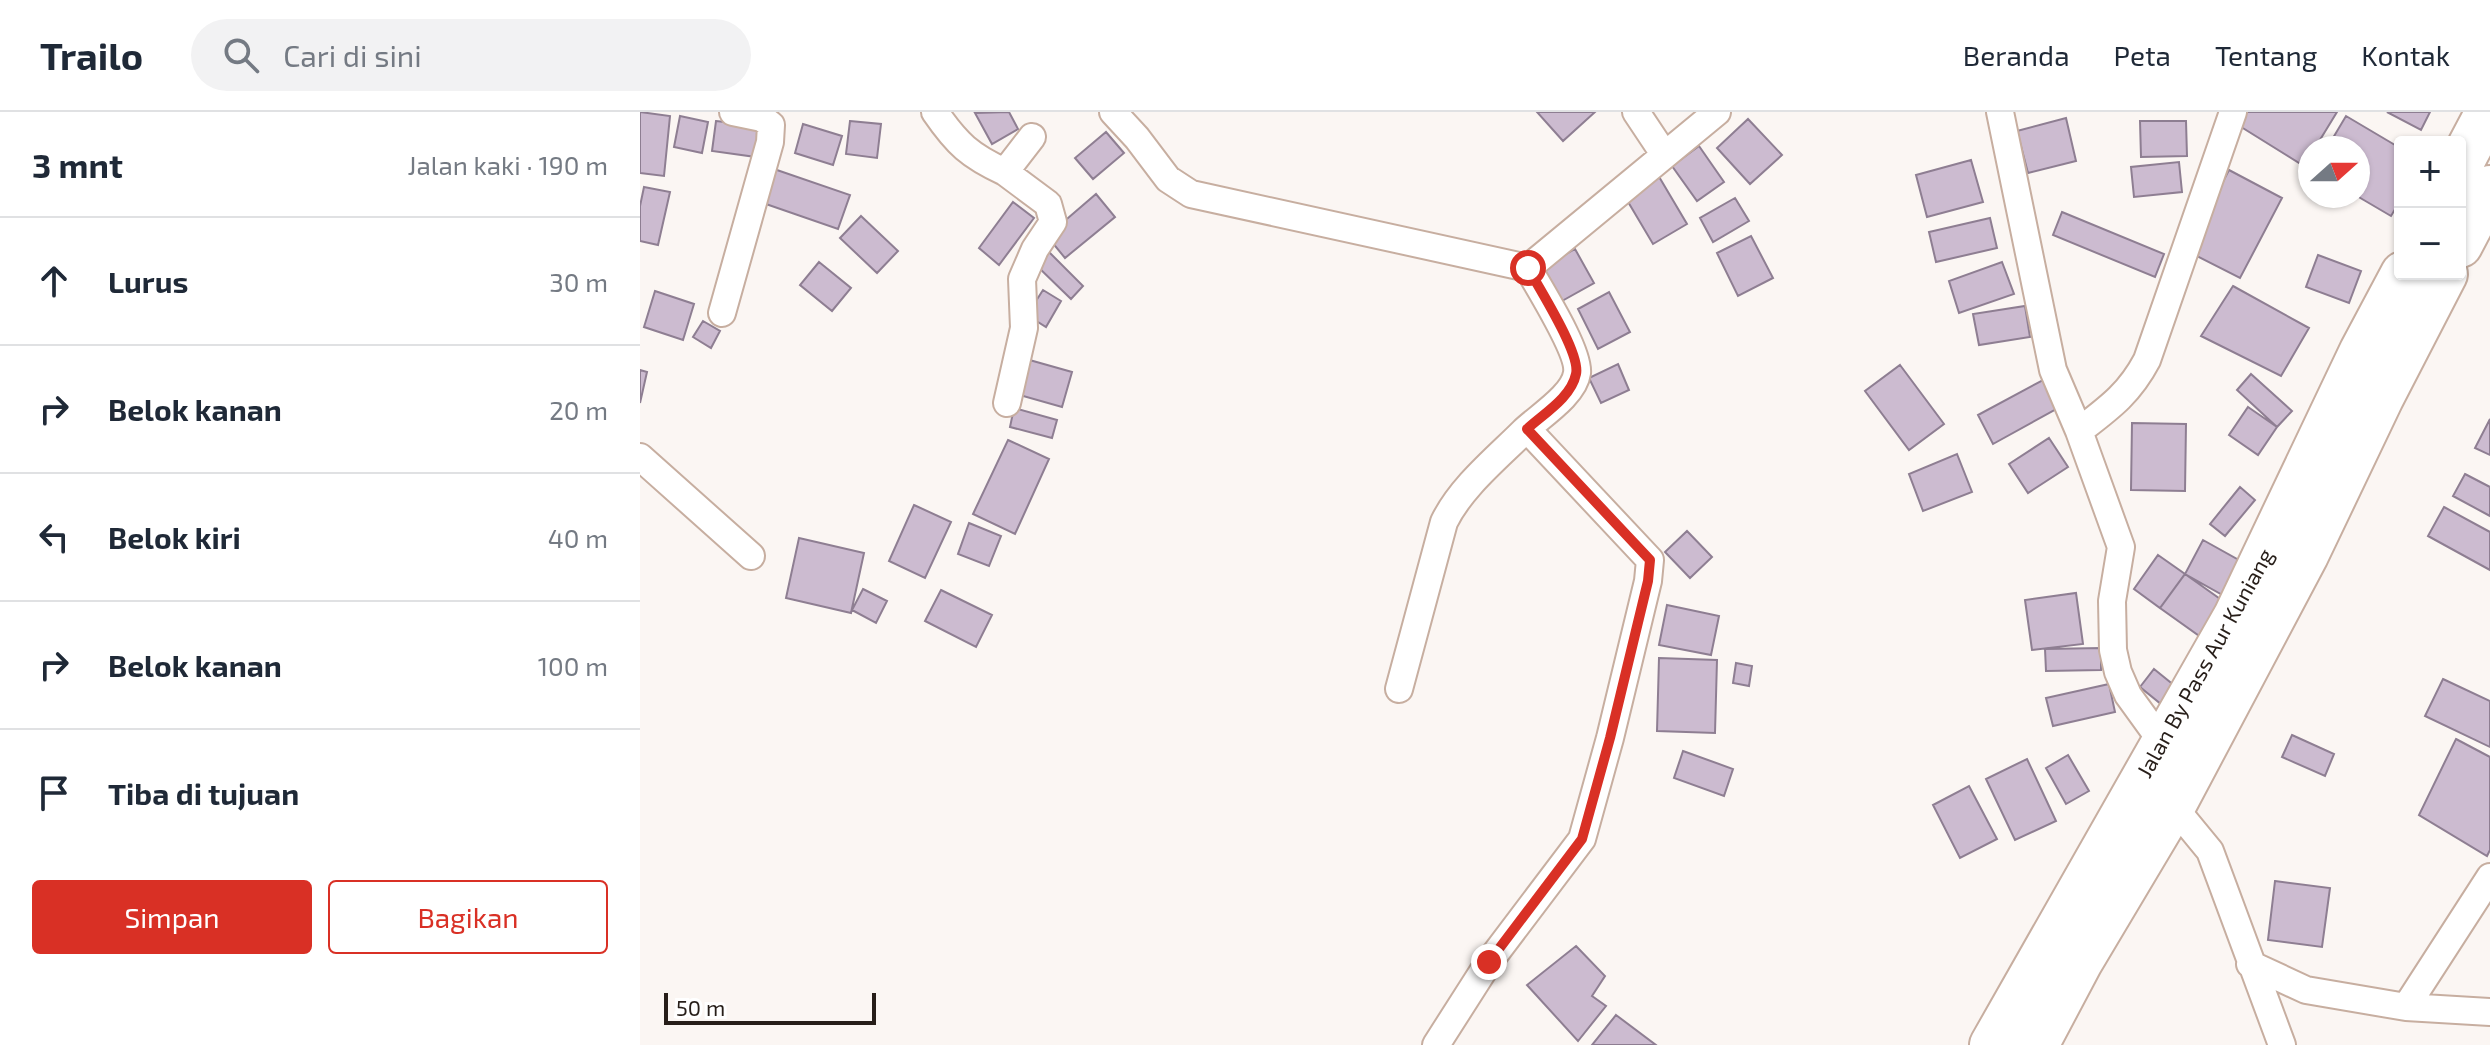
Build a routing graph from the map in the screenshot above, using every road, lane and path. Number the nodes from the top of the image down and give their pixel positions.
1 (733, 112) edge
2 (935, 112) edge
3 (1113, 112) edge
4 (1636, 112) edge
5 (1717, 112) edge
6 (2000, 112) edge
7 (2233, 112) edge
8 (2488, 112) edge
9 (1032, 137) dead end
10 (1664, 154) junction
11 (2466, 154) edge
12 (1005, 172) junction
13 (2490, 188) edge
14 (2466, 234) edge
15 (1528, 268) junction
16 (2401, 280) edge
17 (2441, 280) edge
18 (722, 313) dead end
19 (2365, 389) junction
20 (1007, 403) dead end
21 (1527, 429) junction
22 (2079, 431) junction
23 (640, 457) edge
24 (751, 556) dead end
25 (1399, 689) dead end
26 (2162, 742) junction
27 (2173, 806) junction
28 (2490, 877) edge
29 (2250, 964) junction
30 (2406, 1007) junction
31 (2490, 1012) edge
32 (1436, 1045) edge
33 (1992, 1045) edge
34 (2036, 1045) edge
35 (2282, 1045) edge

1 - 18 street
2 - 12 street
3 - 15 street
4 - 10 street
5 - 10 street
6 - 22 street
7 - 22 street
8 - 11 highway
9 - 12 street
10 - 15 street
12 - 20 street
13 - 14 highway
15 - 21 street
16 - 19 highway, Jalan By Pass Aur Kuniang
17 - 19 highway, Jalan By Pass Aur Kuniang
19 - 26 highway, Jalan By Pass Aur Kuniang
19 - 27 highway, Jalan By Pass Aur Kuniang
21 - 25 street
21 - 32 street
22 - 26 street
23 - 24 street
26 - 33 highway, Jalan By Pass Aur Kuniang
27 - 29 street
27 - 34 highway, Jalan By Pass Aur Kuniang
28 - 30 street
29 - 30 street
29 - 35 street
30 - 31 street

